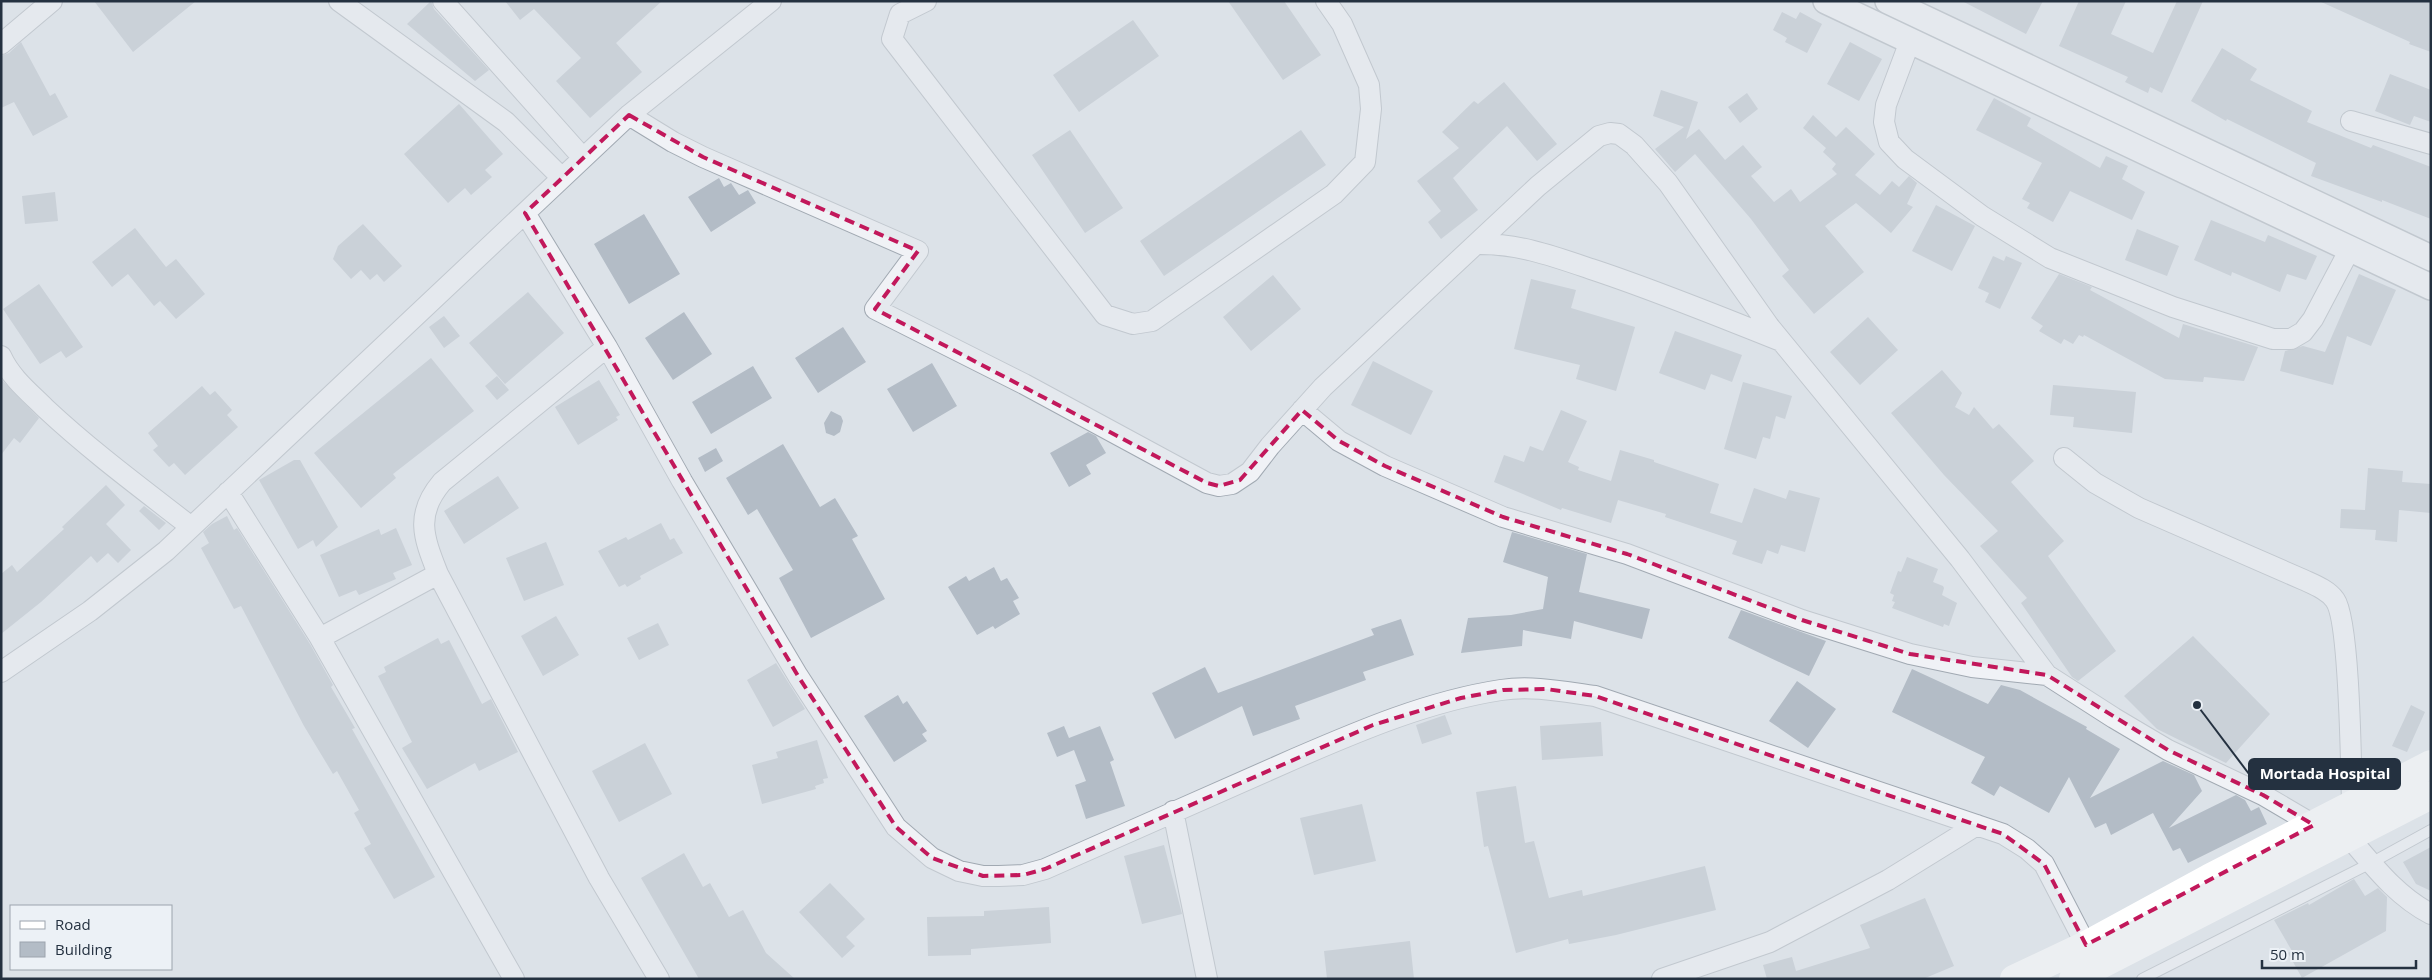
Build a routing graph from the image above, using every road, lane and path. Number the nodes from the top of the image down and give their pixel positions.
1 (52, 1) edge
2 (339, 1) edge
3 (442, 1) edge
4 (772, 1) edge
5 (926, 1) edge
6 (1326, 1) edge
7 (1826, 1) edge
8 (1888, 1) edge
9 (1910, 41) junction
10 (1, 44) edge
11 (629, 115) junction
12 (2351, 121) dead end
13 (2431, 144) edge
14 (584, 158) junction
15 (562, 178) junction
16 (525, 213) junction
17 (1476, 244) junction
18 (2351, 247) junction
19 (2431, 258) edge
20 (2431, 287) edge
21 (1781, 340) junction
22 (607, 347) junction
23 (1, 356) edge
24 (1302, 410) junction
25 (2064, 458) dead end
26 (228, 492) junction
27 (190, 526) junction
28 (438, 574) junction
29 (320, 638) junction
30 (1, 672) edge
31 (2047, 676) junction
32 (2431, 764) edge
33 (2431, 795) edge
34 (2352, 805) junction
35 (1173, 811) junction
36 (1976, 824) junction
37 (2314, 826) junction
38 (2431, 830) edge
39 (2348, 836) junction
40 (2371, 863) junction
41 (2431, 914) edge
42 (2086, 945) junction
43 (514, 979) edge
44 (659, 979) edge
45 (1207, 979) edge
46 (1662, 979) edge
47 (2014, 979) edge
48 (2073, 979) edge
49 (2142, 979) edge

1 - 10 street
2 - 15 street
3 - 14 street
4 - 11 street
5 - 6 street
7 - 9 street
8 - 19 street
9 - 18 street
9 - 18 street
11 - 14 street
11 - 24 street
12 - 13 street
14 - 15 street
15 - 16 street
16 - 22 street
16 - 26 street
17 - 21 street
17 - 21 street
17 - 24 street
18 - 20 street
21 - 31 street
22 - 28 street
22 - 35 street
23 - 27 street
24 - 31 street
25 - 34 street
26 - 27 street
26 - 29 street
27 - 30 street
28 - 29 street
28 - 44 street
29 - 43 street
31 - 37 street
32 - 34 main road
33 - 39 main road
34 - 37 main road
35 - 36 street
35 - 45 street
36 - 42 street
36 - 46 street
37 - 42 main road
38 - 40 lane
39 - 40 street
39 - 48 main road
40 - 41 street
40 - 49 lane
42 - 47 main road

